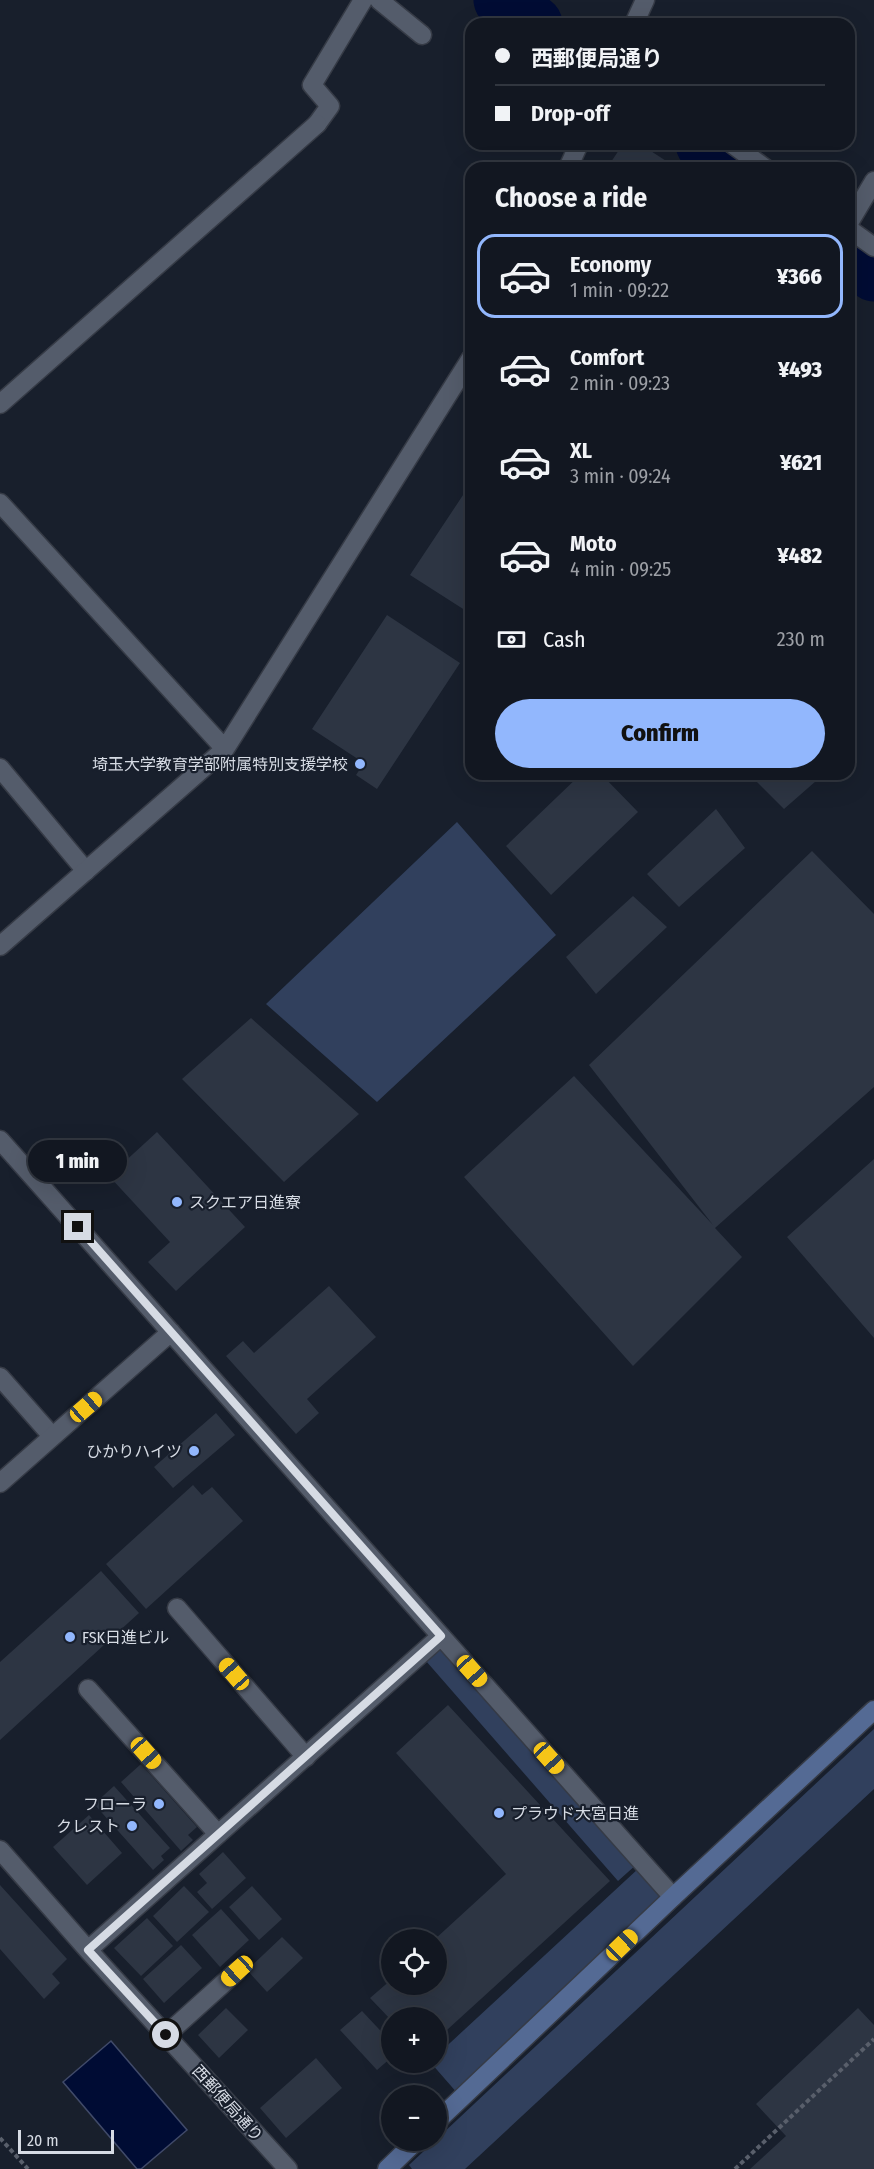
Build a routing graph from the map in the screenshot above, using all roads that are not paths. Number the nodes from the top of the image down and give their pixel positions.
1 (363, 0) edge
2 (379, 0) edge
3 (645, 0) edge
4 (637, 18) edge
5 (422, 35) dead end
6 (740, 150) edge
7 (757, 162) edge
8 (874, 181) edge
9 (855, 213) edge
10 (855, 232) edge
11 (874, 246) edge
12 (465, 368) edge
13 (0, 404) edge
14 (0, 503) edge
15 (225, 748) junction
16 (0, 768) edge
17 (86, 871) junction
18 (0, 946) edge
19 (0, 1140) edge
20 (171, 1332) junction
21 (0, 1377) edge
22 (52, 1436) junction
23 (0, 1483) edge
24 (177, 1608) dead end
25 (441, 1636) junction
26 (88, 1689) dead end
27 (874, 1710) edge
28 (306, 1757) junction
29 (218, 1834) junction
30 (0, 1850) edge
31 (673, 1897) junction
32 (88, 1950) junction
33 (237, 1971) dead end
34 (166, 2035) junction
35 (447, 2112) edge
36 (406, 2151) edge
37 (288, 2169) edge
38 (387, 2169) edge

1 - 13 street
2 - 5 street
3 - 4 street
6 - 7 street
8 - 9 street
10 - 11 street
12 - 15 street
14 - 15 street
15 - 17 street
16 - 17 street
17 - 18 street
19 - 20 street
20 - 22 street
20 - 25 street
21 - 22 street
22 - 23 street
24 - 28 street
25 - 28 street
25 - 31 street
26 - 29 street
27 - 31 street
28 - 29 street
29 - 32 street
30 - 32 street, 西郵便局通り
31 - 35 street
32 - 34 street, 西郵便局通り
33 - 34 street
34 - 37 street, 西郵便局通り
36 - 38 street

